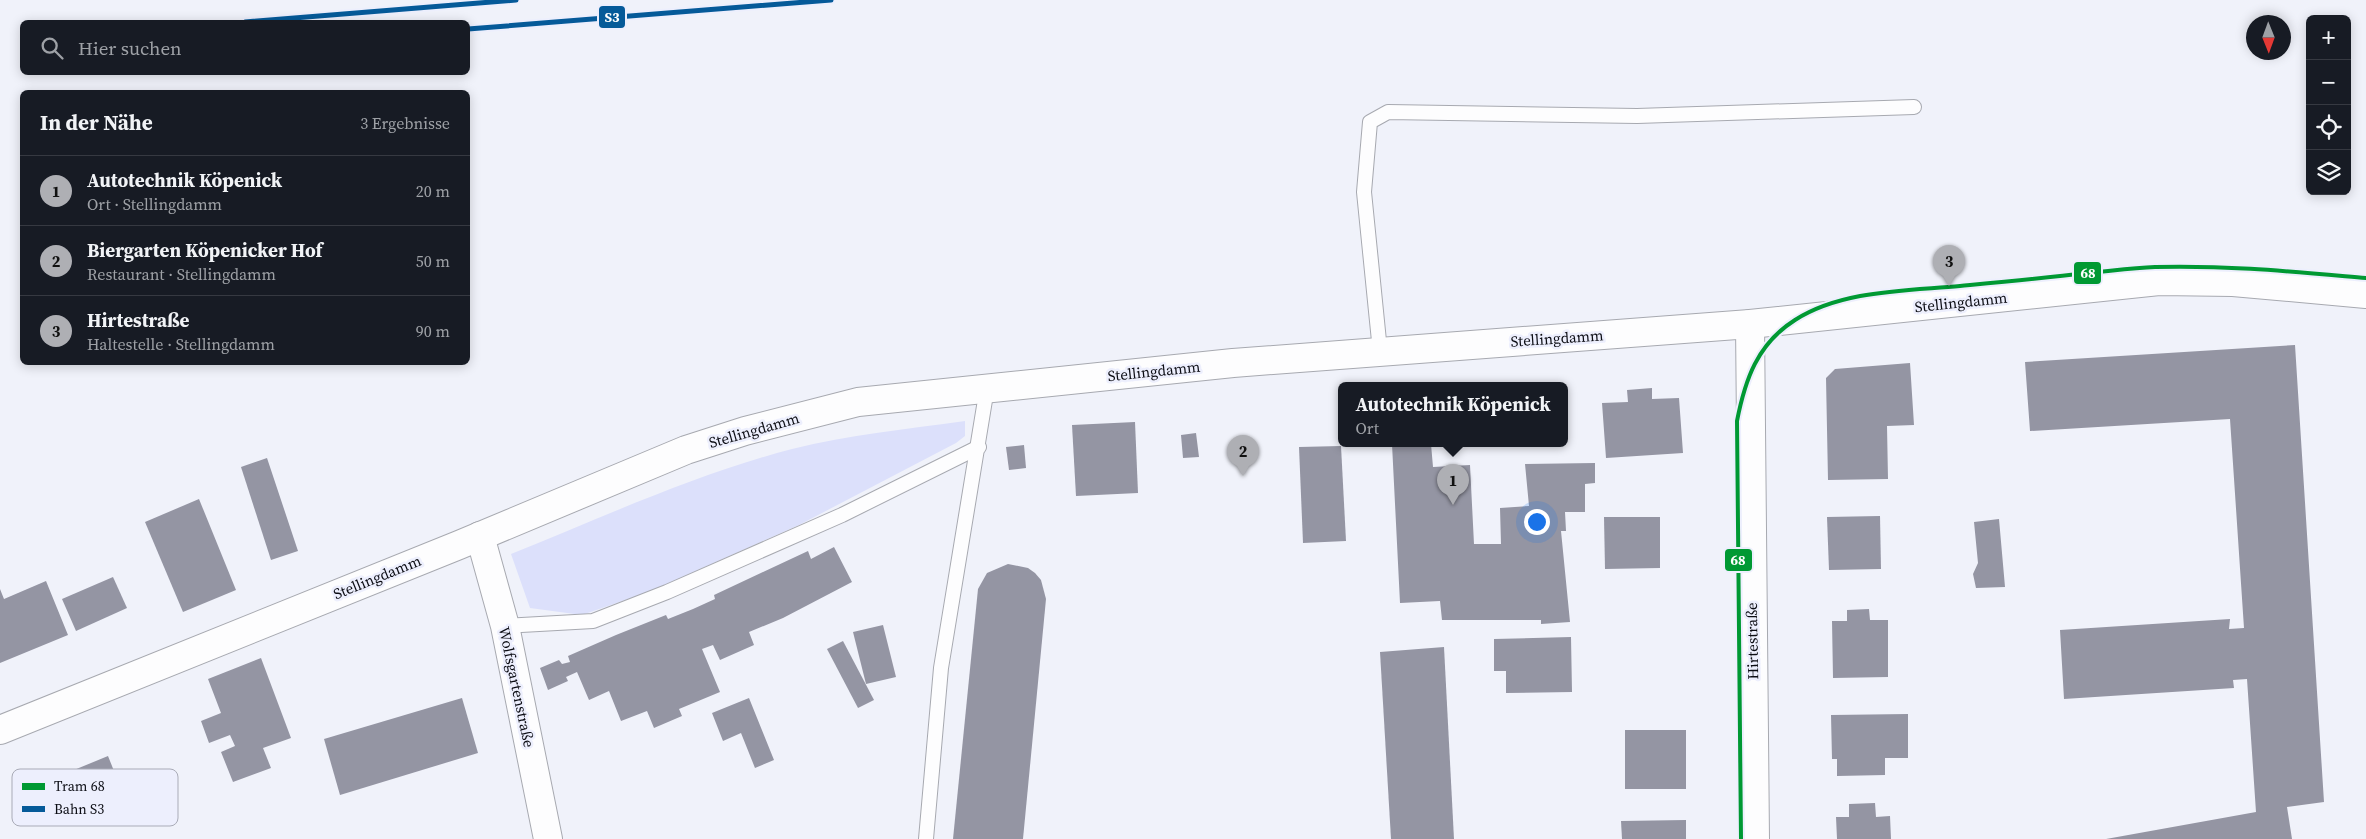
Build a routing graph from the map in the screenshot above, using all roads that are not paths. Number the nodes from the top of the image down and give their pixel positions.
1 (1914, 107) dead end
2 (2366, 294) edge
3 (1750, 324) junction
4 (1380, 351) junction
5 (988, 388) junction
6 (979, 447) junction
7 (480, 536) junction
8 (505, 626) junction
9 (0, 730) edge
10 (548, 839) edge
11 (926, 839) edge
12 (1755, 839) edge

1 - 4 lane
2 - 3 street, Stellingdamm
3 - 4 street, Stellingdamm
3 - 12 street, Hirtestraße
4 - 5 street, Stellingdamm
5 - 6 lane
5 - 7 street, Stellingdamm
6 - 8 lane
6 - 11 lane
7 - 8 street, Wolfsgartenstraße
7 - 9 street, Stellingdamm
8 - 10 street, Wolfsgartenstraße

